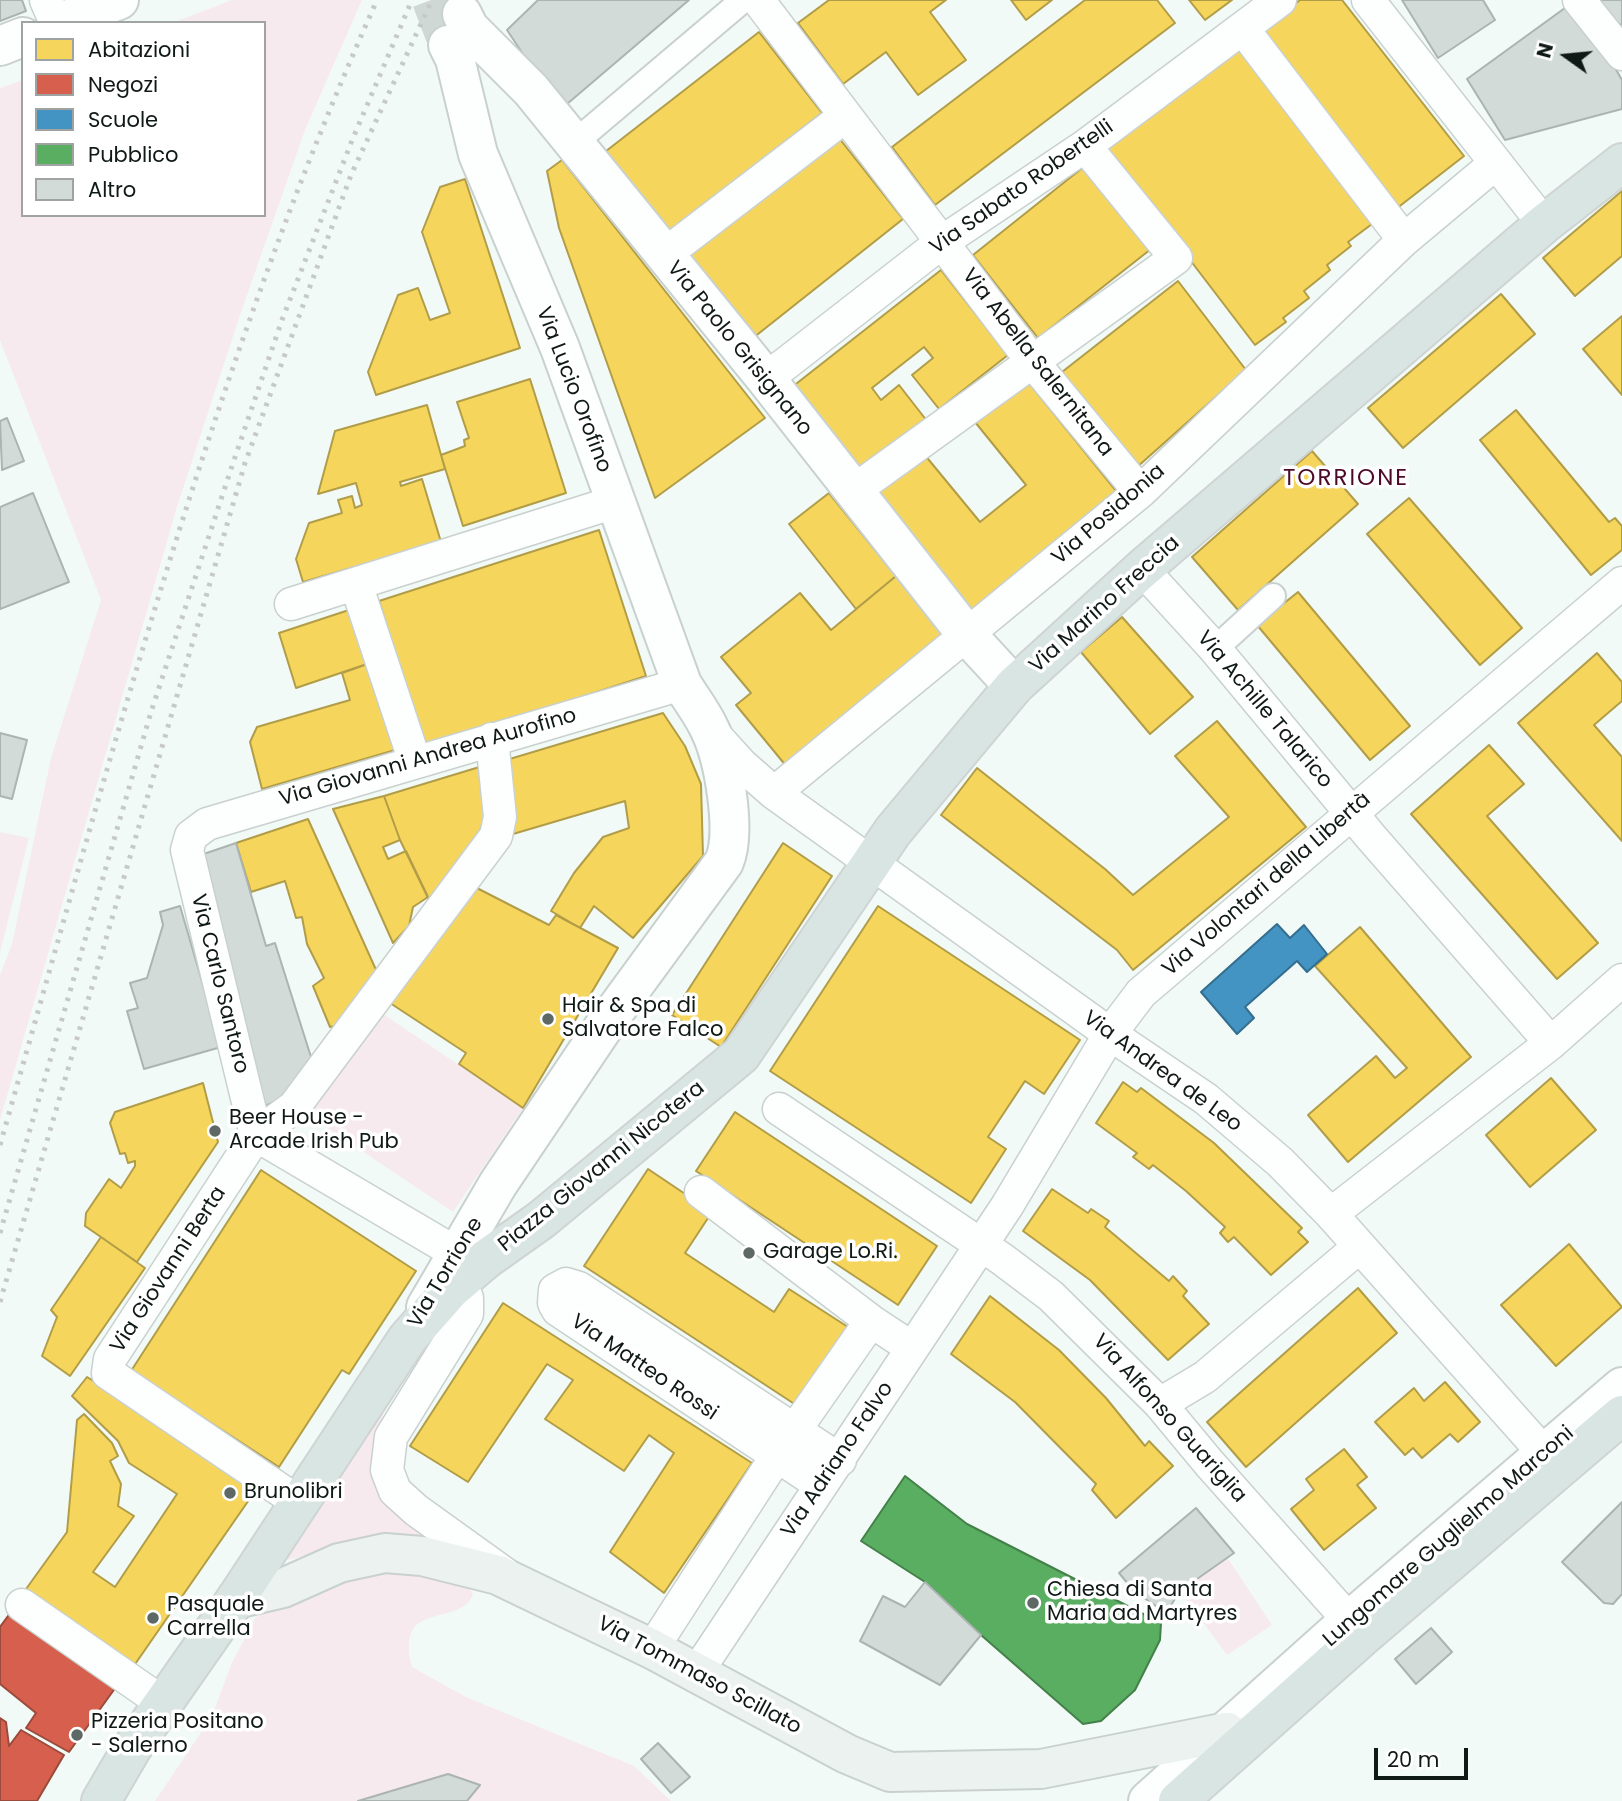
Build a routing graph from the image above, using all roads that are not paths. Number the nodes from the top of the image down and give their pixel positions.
1 (46, 0) edge
2 (119, 0) edge
3 (743, 0) edge
4 (758, 0) edge
5 (1280, 0) edge
6 (1368, 0) edge
7 (1579, 0) edge
8 (56, 21) edge
9 (62, 21) edge
10 (1243, 29) junction
11 (21, 38) edge
12 (462, 45) joint
13 (0, 46) edge
14 (1622, 54) edge
15 (844, 117) junction
16 (573, 144) junction
17 (1086, 146) junction
18 (1496, 163) junction
19 (1622, 163) edge
20 (1544, 224) junction
21 (1404, 240) junction
22 (942, 242) junction
23 (664, 255) junction
24 (1031, 361) junction
25 (766, 379) junction
26 (852, 492) junction
27 (1140, 492) junction
28 (615, 502) junction
29 (1142, 569) junction
30 (1622, 583) edge
31 (356, 584) junction
32 (1273, 596) dead end
33 (291, 604) dead end
34 (967, 635) junction
35 (1215, 649) junction
36 (682, 684) junction
37 (1014, 687) junction
38 (711, 731) junction
39 (492, 739) junction
40 (415, 762) junction
41 (774, 793) junction
42 (1351, 813) junction
43 (187, 850) joint
44 (871, 863) junction
45 (1622, 980) edge
46 (1110, 1034) junction
47 (1551, 1042) junction
48 (741, 1055) joint
49 (779, 1109) dead end
50 (256, 1135) junction
51 (701, 1192) dead end
52 (1331, 1214) junction
53 (978, 1246) junction
54 (1359, 1247) junction
55 (459, 1267) junction
56 (871, 1321) junction
57 (407, 1339) joint
58 (912, 1348) junction
59 (1622, 1387) edge
60 (1160, 1404) junction
61 (1622, 1415) edge
62 (794, 1431) junction
63 (776, 1457) junction
64 (840, 1460) junction
65 (1551, 1462) junction
66 (821, 1485) junction
67 (298, 1502) junction
68 (508, 1577) junction
69 (236, 1600) junction
70 (22, 1605) dead end
71 (1356, 1629) junction
72 (652, 1649) junction
73 (697, 1672) junction
74 (1282, 1695) junction
75 (163, 1703) junction
76 (1227, 1732) junction
77 (890, 1772) junction
78 (101, 1801) edge
79 (925, 1801) edge
80 (1148, 1801) edge
81 (1178, 1801) edge

1 - 8 street
2 - 9 street
3 - 16 street
4 - 15 street, Via Abella Salernitana
5 - 10 street, Via Sabato Robertelli
6 - 18 street
7 - 14 street
10 - 17 street, Via Sabato Robertelli
10 - 21 street
11 - 13 street
12 - 16 street, Via Paolo Grisignano
12 - 28 street, Via Lucio Orofino
15 - 22 street, Via Abella Salernitana
15 - 23 street
16 - 23 street, Via Paolo Grisignano
17 - 22 street, Via Sabato Robertelli
17 - 24 street
18 - 20 street
18 - 21 street, Via Posidonia
19 - 20 main road
20 - 29 main road, Via Marino Freccia
21 - 27 street, Via Posidonia
22 - 24 street, Via Abella Salernitana
22 - 25 street, Via Sabato Robertelli
23 - 25 street, Via Paolo Grisignano
24 - 26 street
24 - 27 street, Via Abella Salernitana
25 - 26 street, Via Paolo Grisignano
26 - 34 street, Via Paolo Grisignano
27 - 34 street, Via Posidonia
28 - 31 street
28 - 36 street, Via Lucio Orofino
29 - 35 street, Via Achille Talarico
29 - 37 main road, Via Marino Freccia
30 - 42 street, Via Volontari della Libertà
31 - 33 street
31 - 40 street
32 - 35 street
34 - 37 street, Via Paolo Grisignano
34 - 41 street, Via Posidonia
35 - 42 street, Via Achille Talarico
36 - 38 street, Via Lucio Orofino
36 - 39 street, Via Giovanni Andrea Aurofino
37 - 44 main road, Via Marino Freccia
38 - 41 street
38 - 55 street, Via Torrione
39 - 40 street, Via Giovanni Andrea Aurofino
39 - 50 street, Via Giovanni Berta
40 - 43 street, Via Giovanni Andrea Aurofino
41 - 44 street, Via Andrea de Leo
42 - 46 street, Via Volontari della Libertà
42 - 47 street, Via Achille Talarico
43 - 50 street, Via Carlo Santoro
44 - 46 street, Via Andrea de Leo
44 - 48 main road, Via Marino Freccia
45 - 47 street
46 - 52 street, Via Andrea de Leo
46 - 53 street, Via Volontari della Libertà
47 - 52 street
48 - 55 main road, Piazza Giovanni Nicotera
49 - 53 street, Via Alfonso Guariglia
50 - 55 street
50 - 67 street, Via Giovanni Berta
51 - 56 street
52 - 54 street, Via Andrea de Leo
53 - 58 street, Via Adriano Falvo
53 - 60 street, Via Alfonso Guariglia
54 - 60 street
54 - 65 street, Via Andrea de Leo
55 - 57 main road, Piazza Giovanni Nicotera
55 - 68 street, Via Tommaso Scillato
56 - 58 street
56 - 62 street
57 - 67 main road, Via Torrione
58 - 64 street, Via Adriano Falvo
59 - 65 street, Lungomare Guglielmo Marconi
60 - 71 street, Via Alfonso Guariglia
61 - 65 main road, Lungomare Guglielmo Marconi
62 - 63 street
62 - 63 street, Via Matteo Rossi
62 - 64 street, Via Matteo Rossi
63 - 66 street, Via Matteo Rossi
63 - 72 street
64 - 66 street, Via Adriano Falvo
65 - 71 main road, Lungomare Guglielmo Marconi
66 - 73 street, Via Adriano Falvo
67 - 69 main road, Via Torrione
68 - 69 main road, Via Tommaso Scillato
68 - 72 main road, Via Tommaso Scillato
69 - 75 main road, Via Torrione
70 - 75 street
71 - 74 main road, Lungomare Guglielmo Marconi
72 - 73 main road, Via Tommaso Scillato
73 - 77 main road, Via Tommaso Scillato
74 - 76 street
74 - 81 main road, Lungomare Guglielmo Marconi
75 - 78 main road, Via Torrione
76 - 77 main road, Via Tommaso Scillato
76 - 80 street
77 - 79 main road, Via Tommaso Scillato

